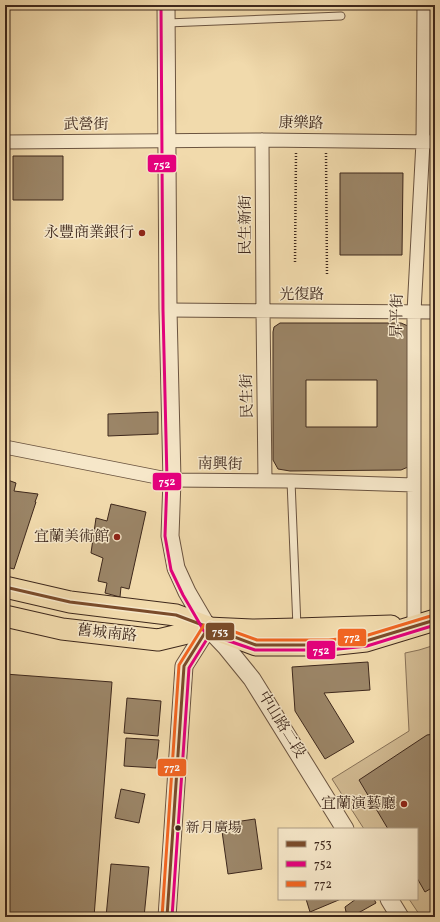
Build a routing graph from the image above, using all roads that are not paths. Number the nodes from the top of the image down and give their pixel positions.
1 (166, 5) edge
2 (424, 5) edge
3 (341, 16) dead end
4 (166, 23) junction
5 (262, 140) junction
6 (168, 141) junction
7 (5, 142) edge
8 (429, 142) edge
9 (168, 310) junction
10 (262, 311) junction
11 (414, 312) junction
12 (435, 312) edge
13 (5, 447) edge
14 (172, 480) junction
15 (265, 481) junction
16 (291, 481) junction
17 (414, 485) junction
18 (5, 587) edge
19 (5, 616) edge
20 (435, 620) edge
21 (414, 627) junction
22 (208, 628) junction
23 (297, 629) junction
24 (344, 828) edge
25 (390, 900) edge
26 (167, 917) edge
27 (400, 917) edge

1 - 4 street, 中山路二段
2 - 8 street, 昇平街
3 - 4 lane
4 - 6 street, 中山路二段
5 - 6 street, 康樂路
5 - 8 street, 康樂路
5 - 10 street, 民生新街
6 - 7 street, 武營街
6 - 9 street, 中山路二段
8 - 11 street, 昇平街
9 - 10 street, 光復路
9 - 14 street, 中山路二段
10 - 11 street, 光復路
10 - 15 street, 民生街
11 - 12 street, 光復路
11 - 17 street, 昇平街
13 - 14 street, 南興街
14 - 15 street, 南興街
14 - 22 street, 中山路二段
15 - 16 street, 南興街
16 - 17 street, 南興街
16 - 23 lane
17 - 21 street, 昇平街
18 - 22 main road, 舊城南路
19 - 22 main road, 舊城南路
20 - 21 main road, 舊城南路
21 - 22 main road, 舊城南路
21 - 23 main road, 舊城南路
22 - 23 main road, 舊城南路
22 - 24 street, 中山路二段
22 - 26 street
25 - 27 street

